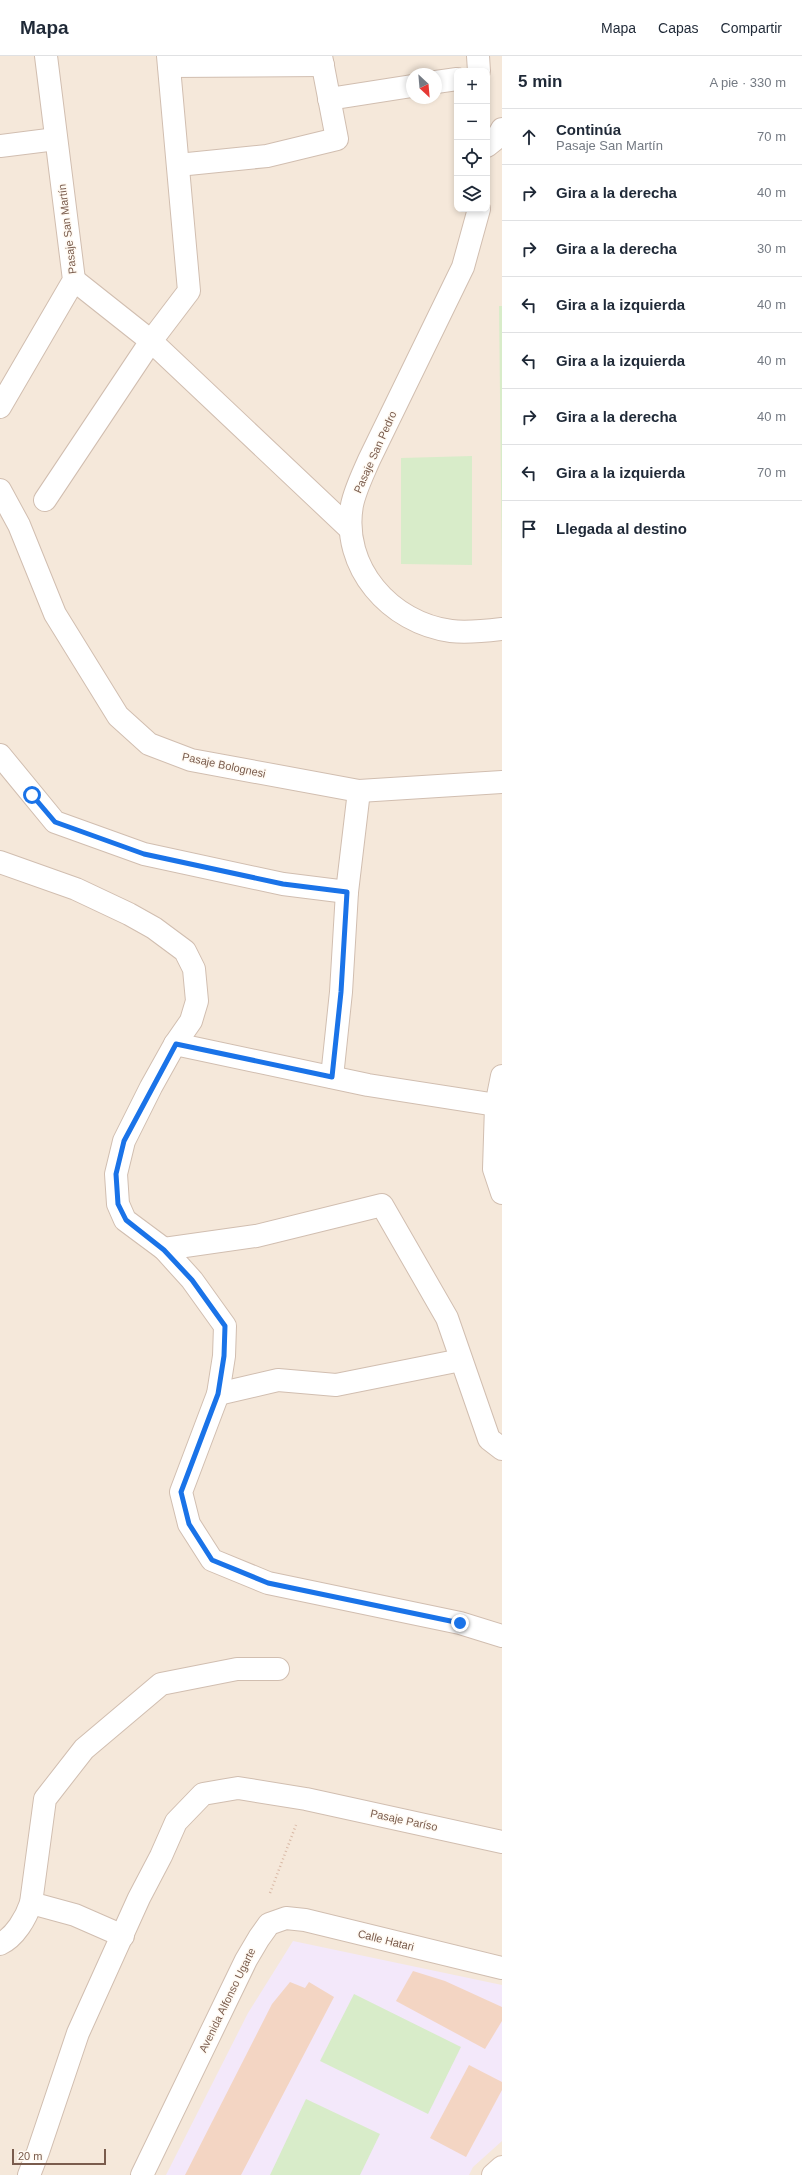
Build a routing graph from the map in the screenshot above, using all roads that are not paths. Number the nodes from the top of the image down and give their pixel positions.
1 (46, 56) edge
2 (478, 56) edge
3 (322, 60) edge
4 (168, 61) edge
5 (480, 68) edge
6 (454, 79) edge
7 (442, 81) edge
8 (406, 87) edge
9 (329, 99) junction
10 (502, 129) edge
11 (56, 139) junction
12 (490, 144) edge
13 (0, 146) edge
14 (178, 165) junction
15 (478, 212) edge
16 (74, 280) junction
17 (151, 341) junction
18 (0, 407) edge
19 (0, 490) edge
20 (45, 500) dead end
21 (350, 529) junction
22 (502, 629) edge
23 (0, 755) edge
24 (502, 782) edge
25 (359, 791) junction
26 (0, 862) edge
27 (347, 892) junction
28 (176, 1044) junction
29 (502, 1076) edge
30 (332, 1077) junction
31 (499, 1106) edge
32 (502, 1193) edge
33 (164, 1250) junction
34 (461, 1360) junction
35 (218, 1394) junction
36 (502, 1449) edge
37 (502, 1636) edge
38 (278, 1669) dead end
39 (502, 1842) edge
40 (31, 1903) junction
41 (269, 1924) joint
42 (122, 1936) junction
43 (0, 1944) edge
44 (502, 1968) edge
45 (502, 2166) edge
46 (29, 2175) edge
47 (142, 2175) edge
48 (493, 2175) edge

1 - 11 street, Pasaje San Martín
2 - 5 street
3 - 4 street
3 - 9 street
4 - 14 street
6 - 7 street
8 - 9 street
9 - 14 street
10 - 12 street
11 - 13 street
11 - 16 street, Pasaje San Martín
14 - 17 street
15 - 21 street, Pasaje San Pedro
16 - 17 street
16 - 18 street, Pasaje San Martín
17 - 20 street
17 - 21 street
19 - 25 street, Pasaje Bolognesi
21 - 22 street, Pasaje San Pedro
23 - 27 street
24 - 25 street, Pasaje Bolognesi
25 - 27 street
26 - 28 street
27 - 30 street
28 - 30 street
28 - 33 street
29 - 31 street
30 - 31 street
31 - 32 street
33 - 34 street
33 - 35 street
34 - 35 street
34 - 36 street
35 - 37 street
38 - 40 street
39 - 42 street, Pasaje Paríso
40 - 42 street
40 - 43 street
41 - 44 street, Calle Hatari
41 - 47 street, Avenida Alfonso Ugarte
42 - 46 street, Pasaje Paríso
45 - 48 street

